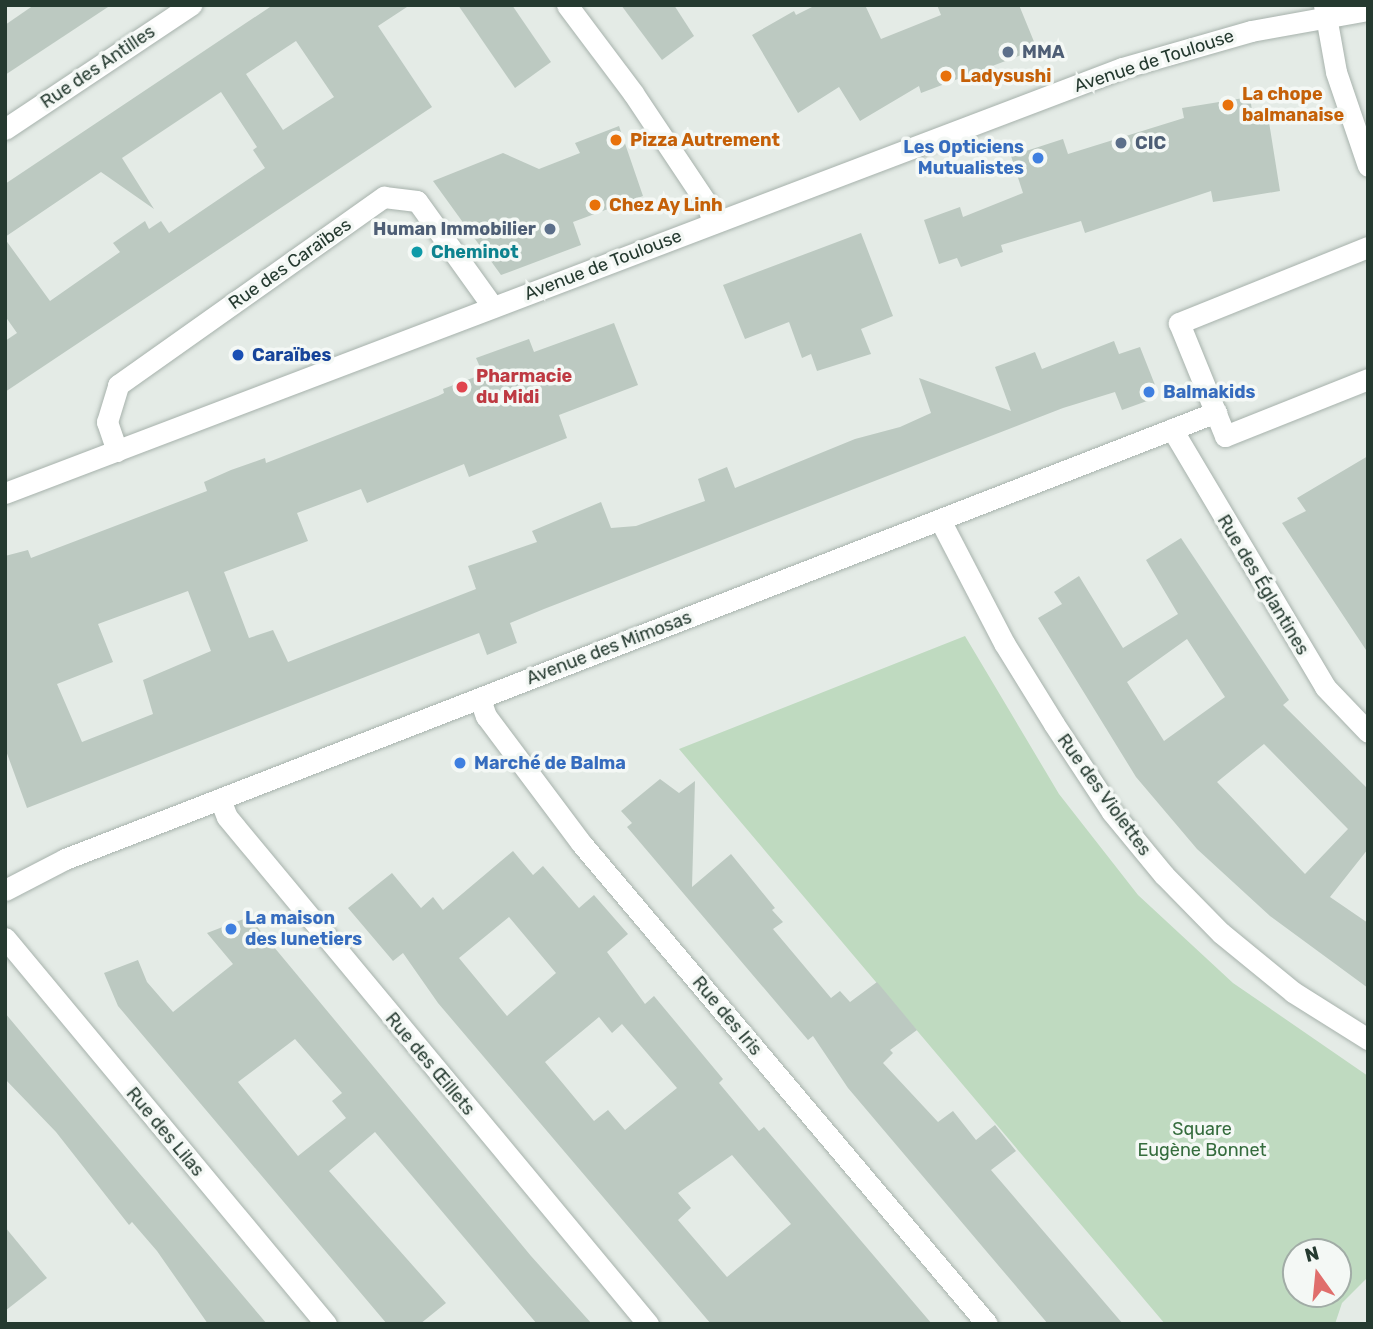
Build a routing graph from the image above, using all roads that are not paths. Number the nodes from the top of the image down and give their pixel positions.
1 (191, 5) edge
2 (567, 5) edge
3 (1325, 10) edge
4 (1368, 10) edge
5 (5, 129) edge
6 (1368, 166) edge
7 (713, 223) junction
8 (1368, 247) edge
9 (493, 307) junction
10 (1368, 379) edge
11 (1216, 412) junction
12 (1172, 429) junction
13 (117, 451) junction
14 (5, 493) edge
15 (940, 520) junction
16 (480, 699) junction
17 (1368, 732) edge
18 (220, 799) junction
19 (5, 890) edge
20 (5, 938) edge
21 (1368, 1040) edge
22 (326, 1324) edge
23 (648, 1324) edge
24 (987, 1324) edge

1 - 5 street, Rue des Antilles
2 - 7 street
3 - 4 street, Avenue de Toulouse
3 - 6 street
3 - 7 street, Avenue de Toulouse
7 - 9 street, Avenue de Toulouse
8 - 11 street
9 - 13 street, Avenue de Toulouse
9 - 13 street, Rue des Caraïbes
10 - 11 street
11 - 12 street, Avenue des Mimosas
12 - 15 street, Avenue des Mimosas
12 - 17 street, Rue des Églantines
13 - 14 street, Avenue de Toulouse
15 - 16 street, Avenue des Mimosas
15 - 21 street, Rue des Violettes
16 - 18 street, Avenue des Mimosas
16 - 24 street, Rue des Iris
18 - 19 street, Avenue des Mimosas
18 - 23 street, Rue des Œillets
20 - 22 street, Rue des Lilas

